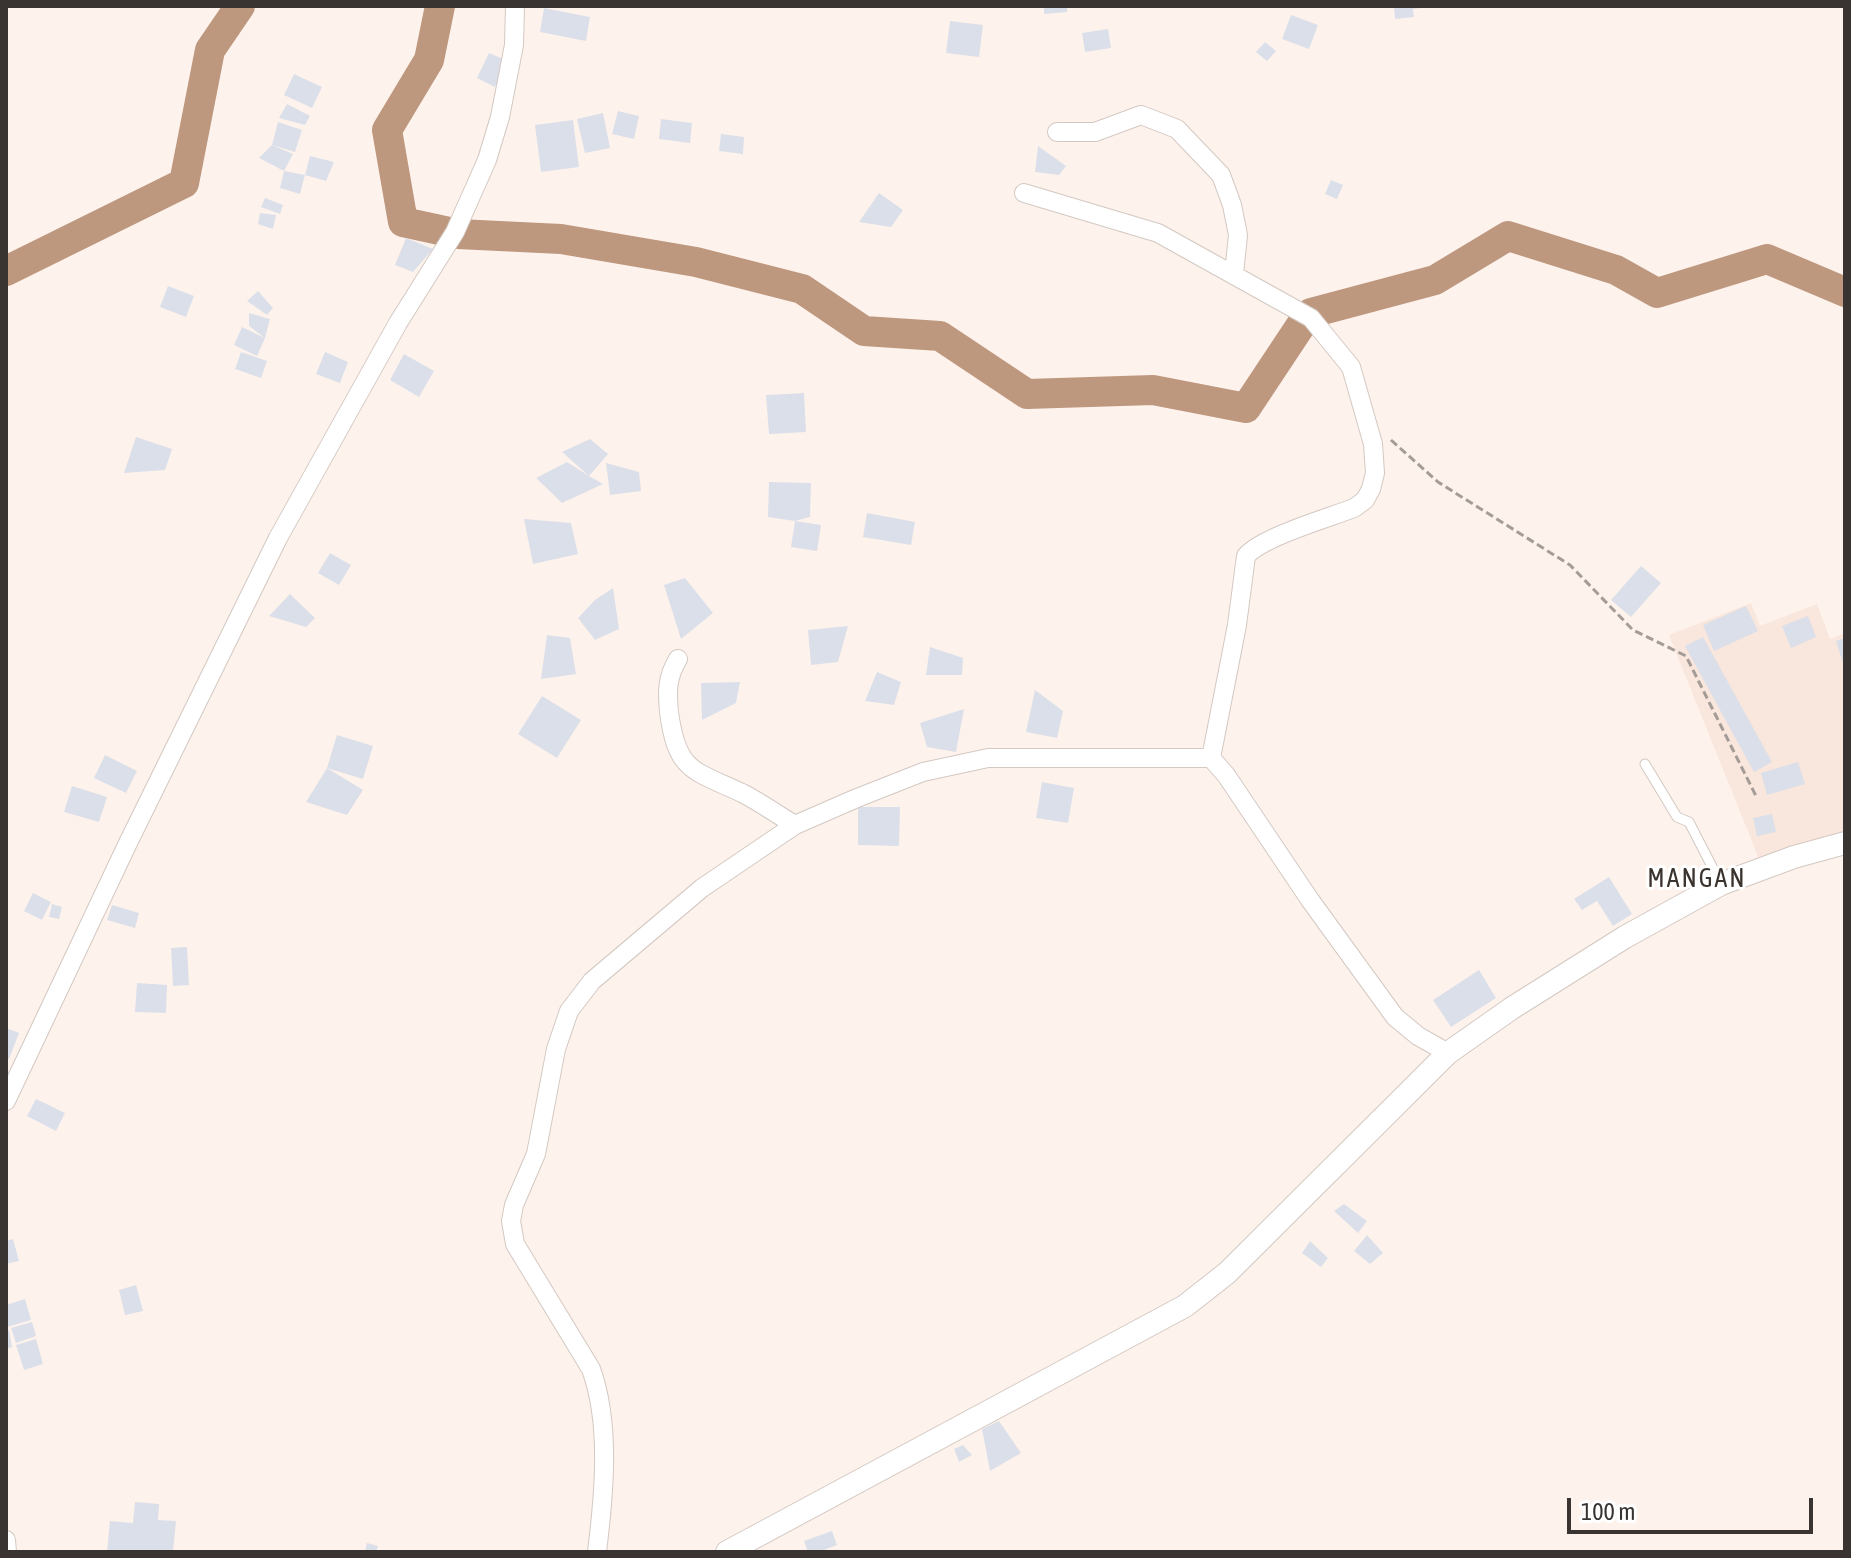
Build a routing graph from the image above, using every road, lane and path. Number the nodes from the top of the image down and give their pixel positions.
1 (515, 6) edge
2 (1057, 132) dead end
3 (1024, 193) dead end
4 (1234, 274) junction
5 (1365, 415) junction
6 (678, 659) dead end
7 (1211, 758) junction
8 (1645, 764) dead end
9 (1757, 798) dead end
10 (795, 825) junction
11 (1845, 843) edge
12 (1721, 884) junction
13 (1448, 1053) junction
14 (6, 1101) edge
15 (6, 1540) edge
16 (7, 1552) edge
17 (597, 1552) edge
18 (727, 1552) edge

1 - 14 street
2 - 4 street
3 - 4 street
4 - 5 street
5 - 7 street
5 - 9 path
6 - 10 street
7 - 10 street
7 - 13 street
8 - 12 lane
10 - 17 street
11 - 12 street
12 - 13 street
13 - 18 street
15 - 16 street

